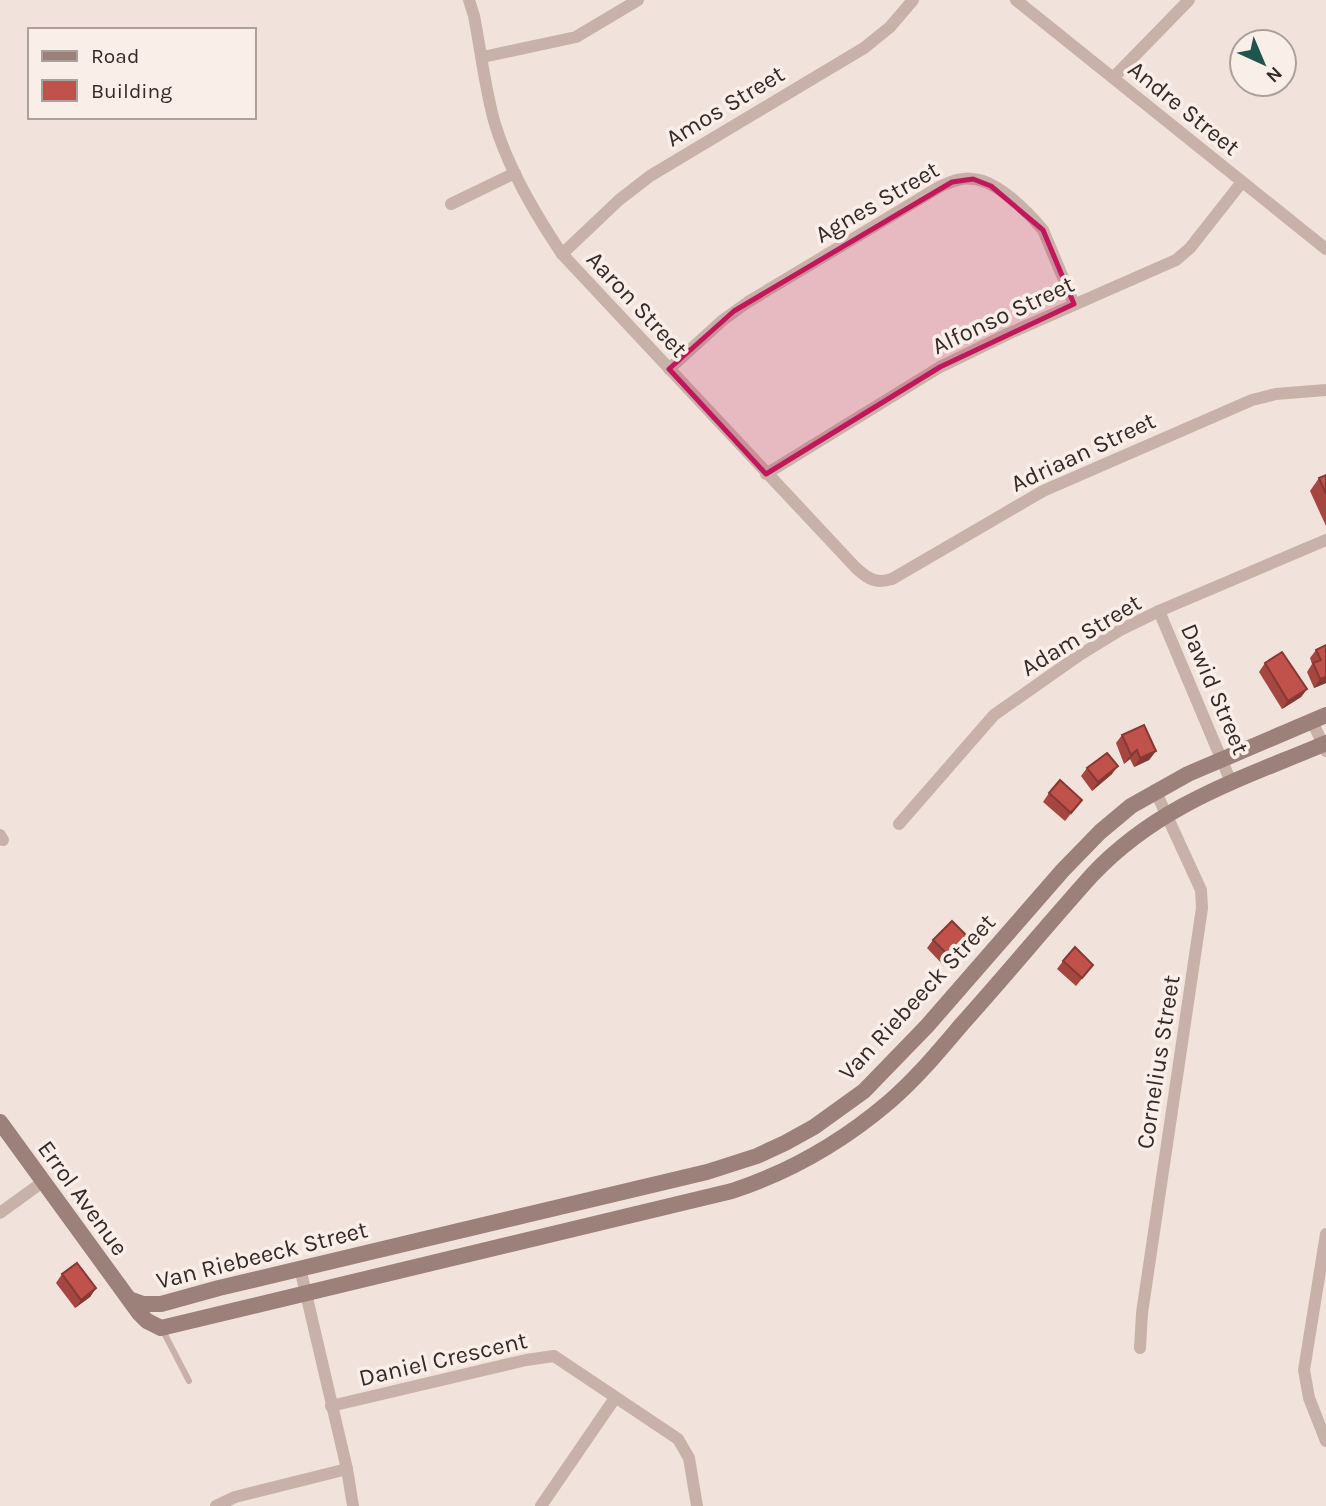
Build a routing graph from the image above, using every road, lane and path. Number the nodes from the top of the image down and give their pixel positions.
1 (469, 0) edge
2 (638, 0) edge
3 (913, 0) edge
4 (1016, 0) edge
5 (1189, 0) edge
6 (483, 57) junction
7 (1114, 77) junction
8 (515, 173) junction
9 (1242, 182) junction
10 (451, 204) dead end
11 (1326, 248) edge
12 (562, 254) junction
13 (1074, 304) junction
14 (669, 369) junction
15 (1326, 390) edge
16 (766, 474) junction
17 (1326, 540) edge
18 (870, 579) joint
19 (1160, 611) junction
20 (1319, 718) edge
21 (1325, 746) edge
22 (1222, 759) junction
23 (1231, 782) junction
24 (1155, 790) junction
25 (1166, 815) junction
26 (899, 824) dead end
27 (0, 1122) edge
28 (785, 1143) junction
29 (797, 1165) junction
30 (44, 1181) junction
31 (0, 1213) edge
32 (1326, 1234) edge
33 (300, 1268) junction
34 (306, 1293) junction
35 (129, 1300) junction
36 (161, 1328) junction
37 (1140, 1348) dead end
38 (189, 1381) dead end
39 (615, 1398) junction
40 (331, 1406) junction
41 (1326, 1441) edge
42 (347, 1469) junction
43 (216, 1506) edge
44 (353, 1506) edge
45 (541, 1506) edge
46 (697, 1506) edge

1 - 6 street, Aaron Street
2 - 6 street
3 - 12 street, Amos Street
4 - 7 street, Andre Street
5 - 7 street
6 - 8 street, Aaron Street
7 - 9 street, Andre Street
8 - 10 street
8 - 12 street, Aaron Street
9 - 11 street, Andre Street
9 - 13 street, Alfonso Street
12 - 14 street, Aaron Street
13 - 14 street, Agnes Street
13 - 16 street, Alfonso Street
14 - 16 street, Aaron Street
15 - 18 street, Adriaan Street
16 - 18 street, Aaron Street
17 - 19 street, Adam Street
19 - 22 street, Dawid Street
19 - 26 street, Adam Street
20 - 21 street
20 - 22 street, Van Riebeeck Street
21 - 23 street, Van Riebeeck Street
22 - 23 street, Dawid Street
22 - 24 street, Van Riebeeck Street
23 - 25 street, Van Riebeeck Street
24 - 25 street, Cornelius Street
24 - 28 street, Van Riebeeck Street
25 - 29 street, Van Riebeeck Street
25 - 37 street, Cornelius Street
27 - 30 street, Errol Avenue
28 - 29 street
28 - 33 street, Van Riebeeck Street
29 - 34 street, Van Riebeeck Street
30 - 31 street
30 - 35 street, Errol Avenue
32 - 41 street
33 - 34 street
33 - 35 street, Van Riebeeck Street
34 - 36 street, Van Riebeeck Street
34 - 40 street
35 - 36 street, Van Riebeeck Street
36 - 38 lane
39 - 40 street, Daniel Crescent
39 - 45 street
39 - 46 street, Daniel Crescent
40 - 42 street
42 - 43 street
42 - 44 street

